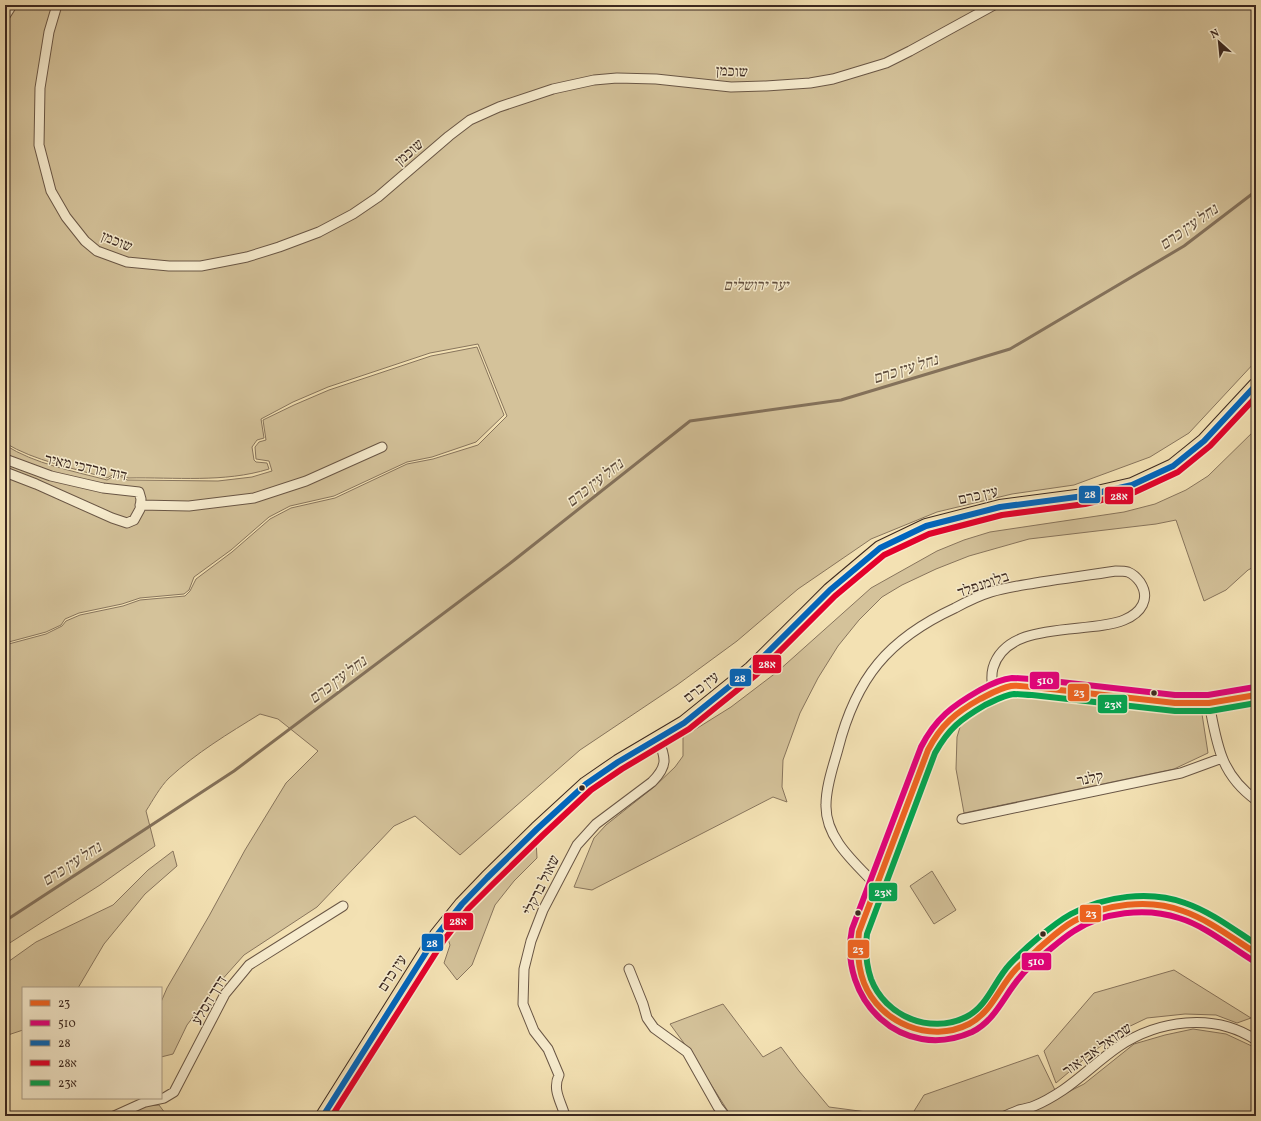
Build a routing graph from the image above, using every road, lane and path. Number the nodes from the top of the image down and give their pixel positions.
1 (12, 5) edge
2 (57, 5) edge
3 (994, 5) edge
4 (5, 16) edge
5 (1256, 385) edge
6 (382, 447) dead end
7 (5, 459) edge
8 (5, 472) edge
9 (140, 505) junction
10 (993, 692) junction
11 (1256, 695) edge
12 (1209, 703) junction
13 (658, 739) junction
14 (1222, 758) junction
15 (1256, 800) edge
16 (962, 819) dead end
17 (876, 885) junction
18 (343, 906) dead end
19 (1256, 953) edge
20 (629, 969) dead end
21 (1256, 1040) edge
22 (162, 1098) edge
23 (159, 1099) edge
24 (115, 1115) edge
25 (322, 1116) edge
26 (565, 1116) edge
27 (725, 1116) edge
28 (1005, 1116) edge

1 - 4 street
2 - 3 street, שוכמן
5 - 13 main road, עין כרם
6 - 9 street
7 - 9 street, דוד מרדכי מאיר
8 - 9 street, דוד מרדכי מאיר
10 - 12 street
10 - 17 street
10 - 17 street, בלומנפלד
11 - 12 street
12 - 14 street
13 - 25 main road, עין כרם
13 - 26 street, שאול ברקלי
14 - 15 street
14 - 16 street, קלנר
17 - 19 street
18 - 22 street, דרך הסלע
20 - 27 street
21 - 28 street, שמואל אבן אור
23 - 24 street, דרך הסלע

